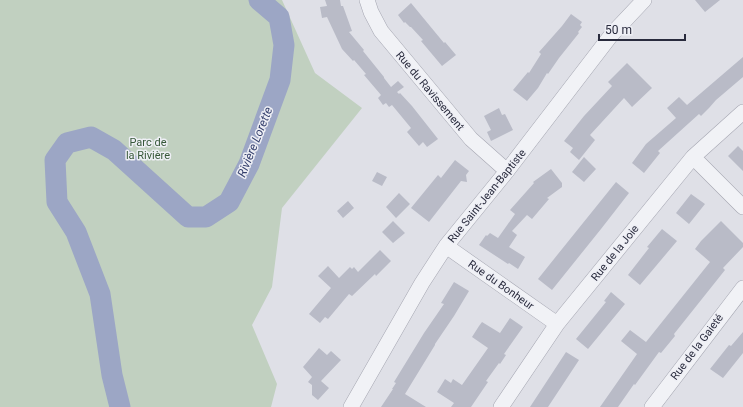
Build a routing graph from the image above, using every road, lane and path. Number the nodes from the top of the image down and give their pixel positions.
1 (368, 0) edge
2 (644, 0) edge
3 (743, 112) edge
4 (693, 157) junction
5 (507, 171) junction
6 (743, 207) edge
7 (446, 246) junction
8 (743, 288) edge
9 (557, 324) junction
10 (351, 407) edge
11 (501, 407) edge
12 (652, 407) edge

1 - 5 street, Rue du Ravissement
2 - 5 street, Rue Saint-Jean-Baptiste
3 - 4 street, Rue de la Joie
4 - 6 street
4 - 9 street, Rue de la Joie
5 - 7 street, Rue Saint-Jean-Baptiste
7 - 9 street, Rue du Bonheur
7 - 10 street, Rue Saint-Jean-Baptiste
8 - 12 street, Rue de la Gaieté
9 - 11 street, Rue de la Joie

